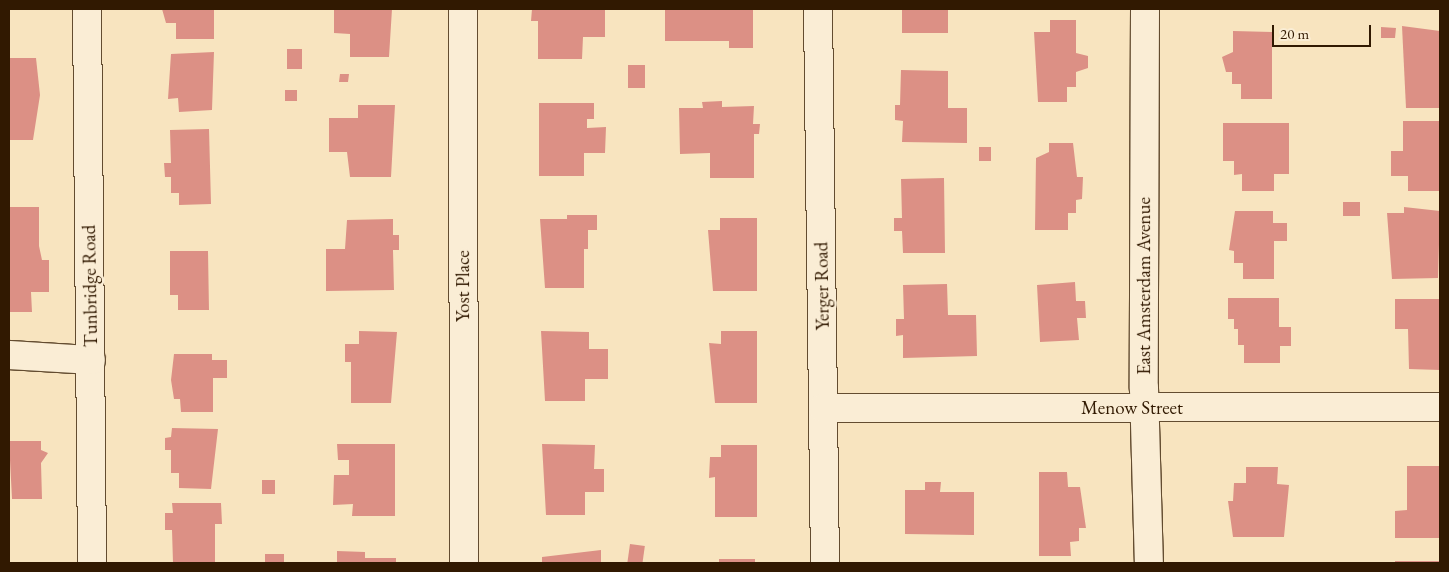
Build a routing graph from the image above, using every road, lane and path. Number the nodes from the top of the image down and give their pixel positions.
1 (87, 9) edge
2 (463, 9) edge
3 (818, 9) edge
4 (1145, 9) edge
5 (9, 355) edge
6 (91, 360) junction
7 (1440, 407) edge
8 (823, 408) junction
9 (1144, 408) junction
10 (92, 563) edge
11 (464, 563) edge
12 (825, 563) edge
13 (1149, 563) edge

1 - 6 street, Tunbridge Road
2 - 11 street, Yost Place
3 - 8 street, Yerger Road
4 - 9 street, East Amsterdam Avenue
5 - 6 street
6 - 10 street, Tunbridge Road
7 - 9 street, Menow Street
8 - 9 street, Menow Street
8 - 12 street, Yerger Road
9 - 13 street, East Amsterdam Avenue

